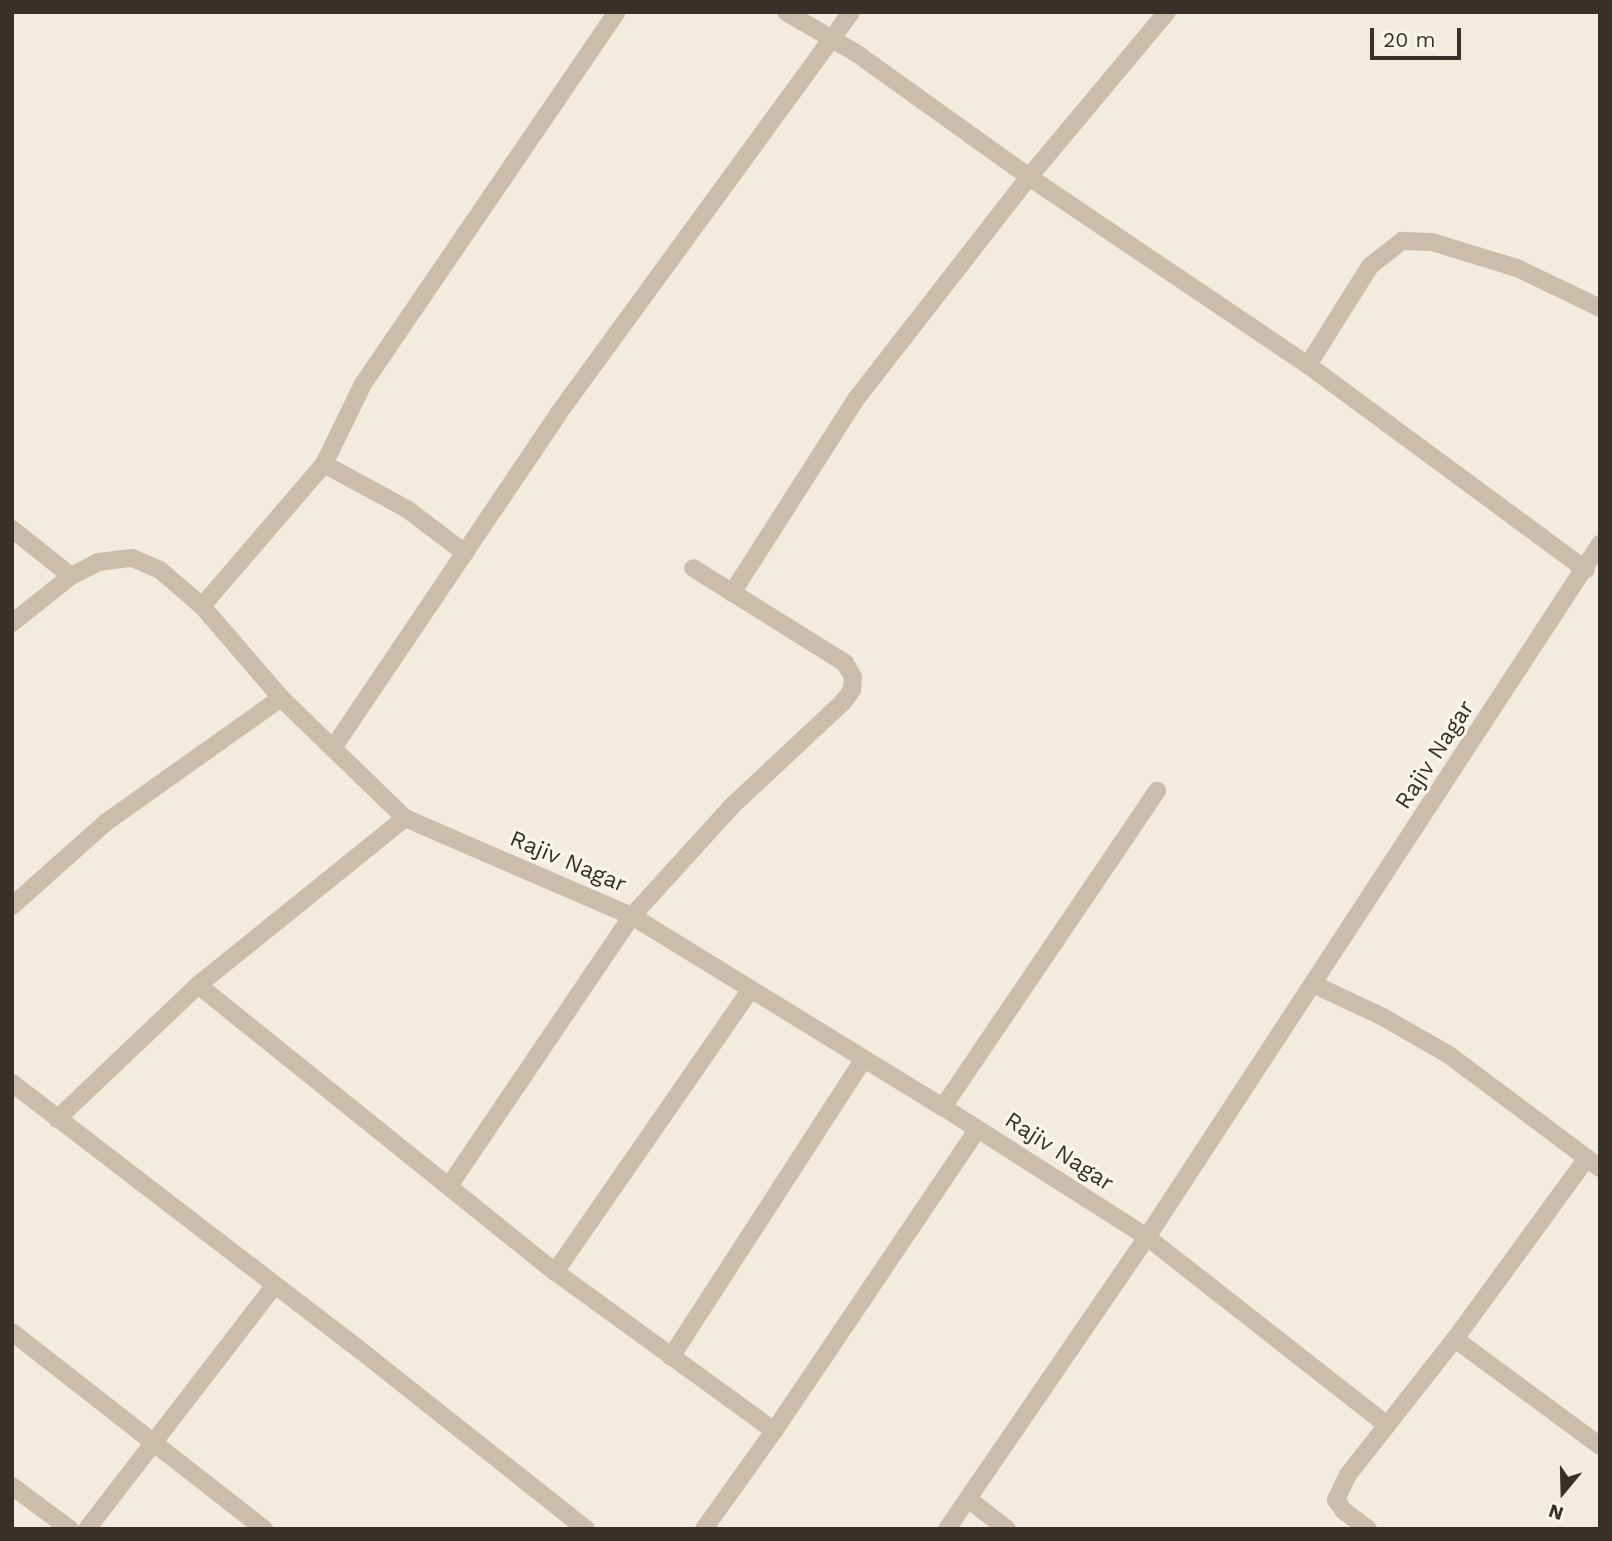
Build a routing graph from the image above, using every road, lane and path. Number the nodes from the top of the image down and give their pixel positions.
1 (617, 12) edge
2 (786, 12) edge
3 (851, 12) edge
4 (1167, 12) edge
5 (832, 40) junction
6 (1028, 177) junction
7 (1600, 308) edge
8 (1308, 365) junction
9 (324, 464) junction
10 (12, 529) edge
11 (1600, 544) edge
12 (465, 553) junction
13 (693, 568) dead end
14 (1586, 570) junction
15 (71, 576) junction
16 (732, 593) junction
17 (202, 606) junction
18 (12, 623) edge
19 (281, 698) junction
20 (333, 748) junction
21 (1157, 791) dead end
22 (405, 818) junction
23 (12, 906) edge
24 (632, 916) junction
25 (1313, 984) junction
26 (198, 985) junction
27 (751, 989) junction
28 (864, 1059) junction
29 (12, 1083) edge
30 (943, 1107) junction
31 (57, 1119) junction
32 (978, 1129) junction
33 (1593, 1163) edge
34 (449, 1186) junction
35 (1147, 1237) junction
36 (555, 1272) junction
37 (274, 1286) junction
38 (12, 1332) edge
39 (1455, 1339) junction
40 (671, 1357) junction
41 (1387, 1425) junction
42 (774, 1431) junction
43 (154, 1443) junction
44 (1600, 1446) edge
45 (12, 1486) edge
46 (968, 1499) junction
47 (70, 1529) edge
48 (87, 1529) edge
49 (264, 1529) edge
50 (586, 1529) edge
51 (704, 1529) edge
52 (947, 1529) edge
53 (1007, 1529) edge
54 (1368, 1529) edge

1 - 9 street
2 - 5 street
3 - 5 street
4 - 6 street
5 - 6 street
5 - 12 street
6 - 8 street
6 - 16 street
7 - 8 street
8 - 14 street
9 - 12 street
9 - 17 street
10 - 15 street
11 - 14 street, Rajiv Nagar
12 - 20 street
13 - 16 street
14 - 25 street, Rajiv Nagar
15 - 17 street, Rajiv Nagar
15 - 18 street, Rajiv Nagar
16 - 24 street
17 - 19 street, Rajiv Nagar
19 - 20 street, Rajiv Nagar
19 - 23 street
20 - 22 street, Rajiv Nagar
21 - 30 street
22 - 24 street, Rajiv Nagar
22 - 26 street
24 - 27 street, Rajiv Nagar
24 - 34 street
25 - 33 street
25 - 35 street, Rajiv Nagar
26 - 31 street
26 - 34 street
27 - 28 street, Rajiv Nagar
27 - 36 street
28 - 30 street, Rajiv Nagar
28 - 40 street
29 - 31 street
30 - 32 street, Rajiv Nagar
31 - 37 street
32 - 35 street, Rajiv Nagar
32 - 42 street
33 - 39 street
34 - 36 street
35 - 41 street
35 - 46 street, Rajiv Nagar
36 - 40 street
37 - 43 street
37 - 50 street
38 - 43 street
39 - 41 street
39 - 44 street
40 - 42 street
41 - 54 street
42 - 51 street
43 - 48 street
43 - 49 street
45 - 47 street
46 - 52 street, Rajiv Nagar
46 - 53 street

